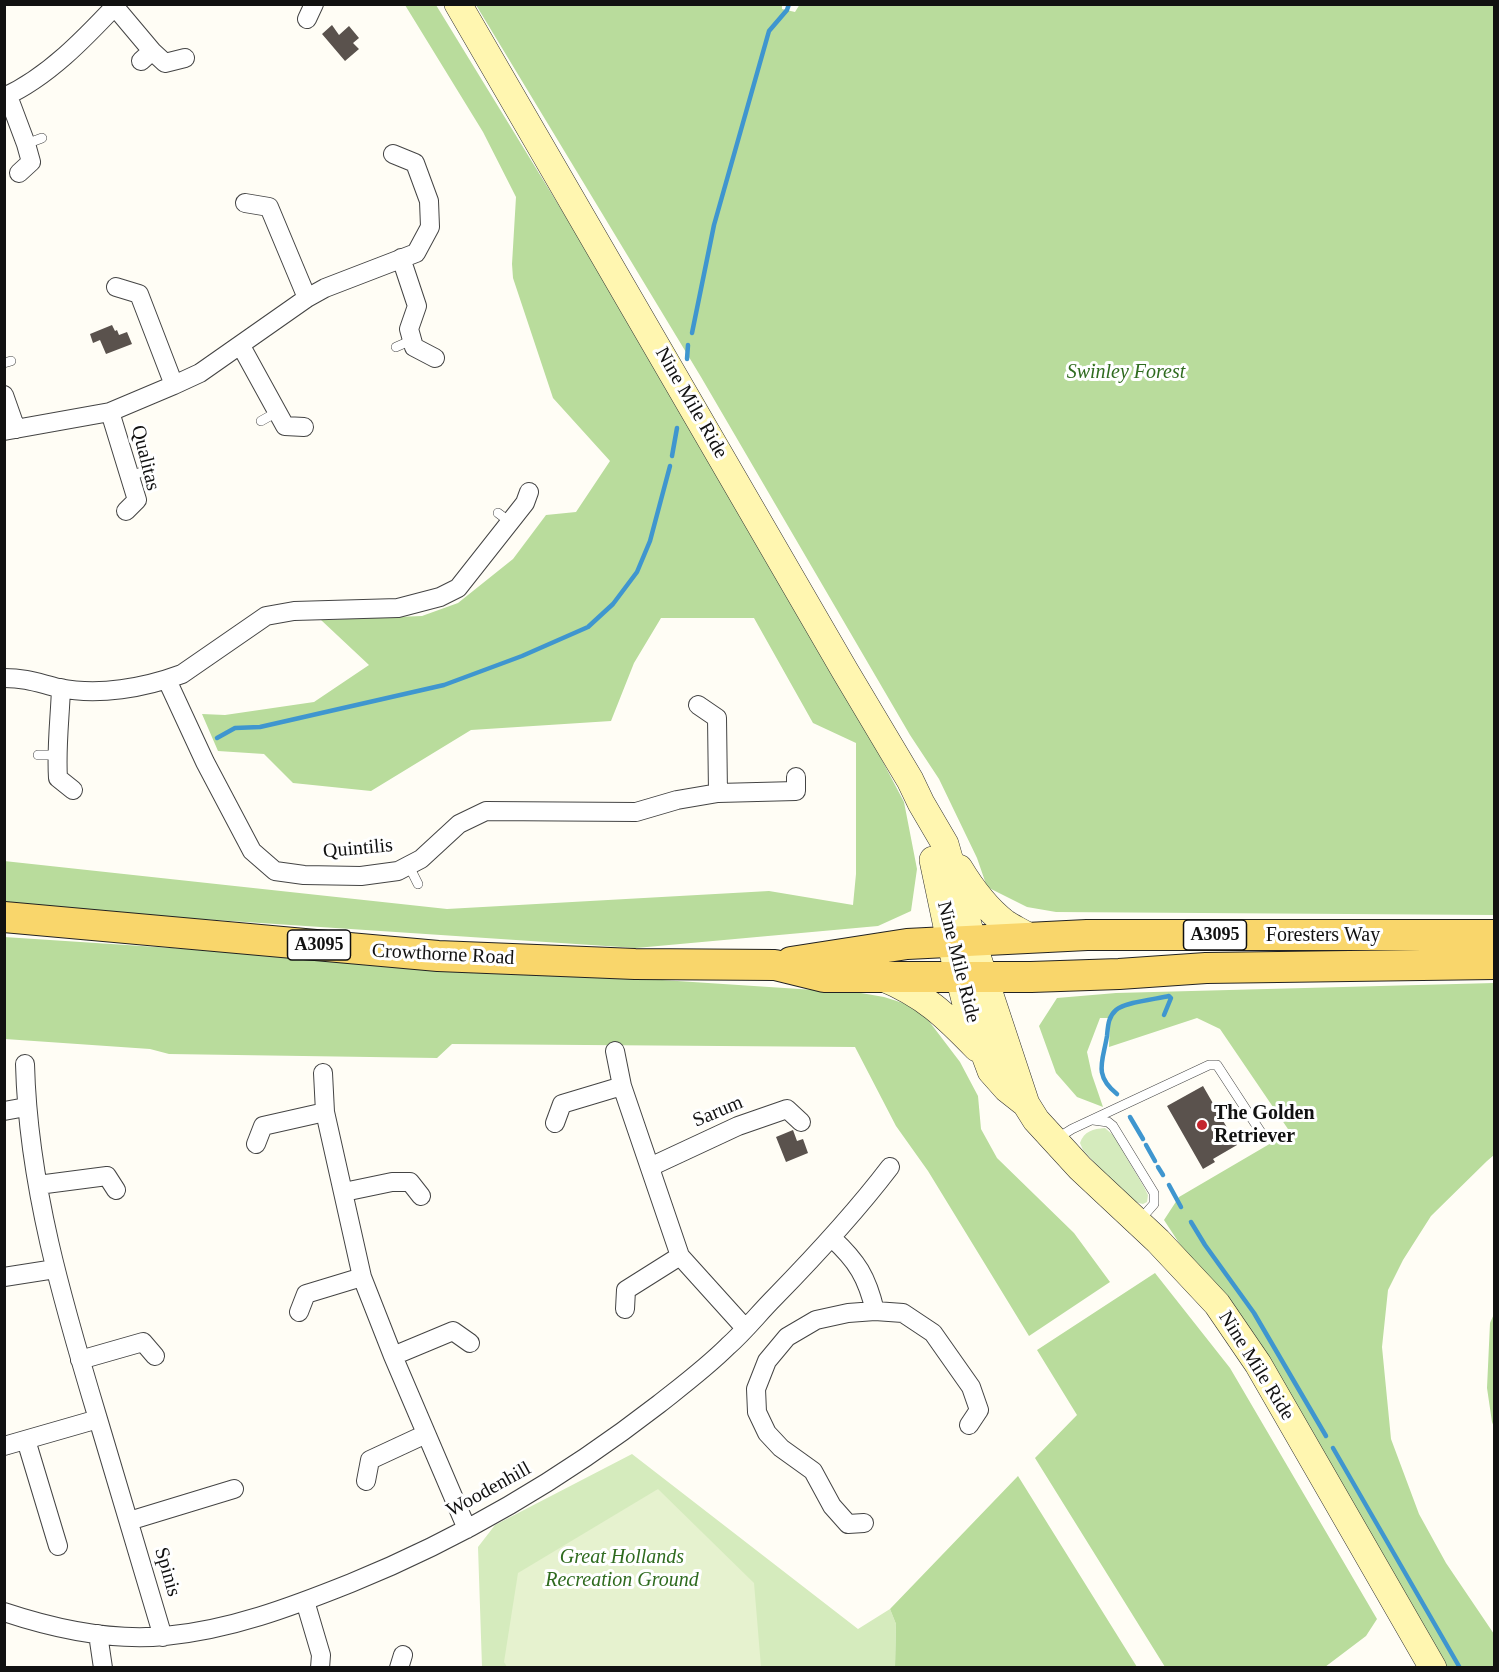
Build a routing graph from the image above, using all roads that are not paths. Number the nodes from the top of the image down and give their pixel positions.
1 (458, 4) edge
2 (116, 6) edge
3 (185, 58) dead end
4 (6, 97) edge
5 (393, 154) dead end
6 (19, 173) dead end
7 (245, 203) dead end
8 (401, 258) junction
9 (116, 287) dead end
10 (307, 298) junction
11 (241, 346) junction
12 (435, 358) dead end
13 (174, 385) junction
14 (4, 395) edge
15 (110, 412) junction
16 (277, 412) junction
17 (261, 421) dead end
18 (304, 427) dead end
19 (10, 430) edge
20 (531, 500) dead end
21 (126, 511) dead end
22 (4, 678) edge
23 (167, 680) junction
24 (61, 688) junction
25 (698, 705) dead end
26 (38, 755) dead end
27 (57, 756) junction
28 (796, 777) dead end
29 (74, 790) dead end
30 (718, 793) junction
31 (921, 803) junction
32 (945, 844) junction
33 (409, 866) junction
34 (418, 884) dead end
35 (4, 917) edge
36 (1494, 935) edge
37 (1029, 937) junction
38 (966, 959) junction
39 (1494, 964) edge
40 (775, 965) junction
41 (881, 977) junction
42 (615, 1051) dead end
43 (984, 1055) junction
44 (25, 1064) dead end
45 (323, 1072) dead end
46 (622, 1086) junction
47 (1026, 1104) junction
48 (26, 1107) junction
49 (1118, 1108) junction
50 (4, 1110) edge
51 (325, 1112) junction
52 (1091, 1120) junction
53 (801, 1122) dead end
54 (555, 1123) dead end
55 (1118, 1132) junction
56 (1262, 1134) dead end
57 (1054, 1140) junction
58 (256, 1144) dead end
59 (650, 1167) junction
60 (890, 1167) dead end
61 (38, 1185) junction
62 (116, 1190) dead end
63 (344, 1192) junction
64 (421, 1196) dead end
65 (1138, 1222) junction
66 (832, 1238) junction
67 (680, 1256) junction
68 (55, 1269) junction
69 (4, 1277) edge
70 (362, 1277) junction
71 (625, 1309) dead end
72 (875, 1311) junction
73 (299, 1312) dead end
74 (745, 1328) junction
75 (470, 1343) dead end
76 (155, 1356) dead end
77 (393, 1356) junction
78 (80, 1360) junction
79 (98, 1419) junction
80 (969, 1425) dead end
81 (426, 1434) junction
82 (26, 1440) junction
83 (4, 1446) edge
84 (366, 1481) dead end
85 (234, 1489) dead end
86 (129, 1521) junction
87 (864, 1523) dead end
88 (468, 1529) junction
89 (58, 1546) dead end
90 (305, 1601) junction
91 (4, 1612) edge
92 (98, 1634) junction
93 (163, 1636) junction
94 (103, 1668) edge
95 (320, 1668) edge
96 (1433, 1668) edge

1 - 31 main road, Nine Mile Ride
2 - 3 street
2 - 4 street
4 - 6 street
5 - 8 street, Qualitas
7 - 10 street
8 - 10 street, Qualitas
8 - 12 street
9 - 13 street
10 - 11 street, Qualitas
11 - 13 street, Qualitas
11 - 16 street
13 - 15 street, Qualitas
14 - 19 street, Qualitas
15 - 19 street, Qualitas
15 - 21 street, Qualitas
16 - 17 lane
16 - 18 street
20 - 23 street
22 - 24 street
23 - 24 street
23 - 33 street, Quintilis
24 - 27 street
25 - 30 street
26 - 27 lane
27 - 29 street
28 - 30 street, Quintilis
30 - 33 street, Quintilis
31 - 32 main road, Nine Mile Ride
31 - 38 main road, Nine Mile Ride
32 - 37 main road
32 - 38 main road, Nine Mile Ride
33 - 34 lane
35 - 40 main road, Crowthorne Road / A3095
36 - 37 main road, Foresters Way / A3095
37 - 38 main road, Foresters Way / A3095
38 - 39 main road, Foresters Way / A3095
38 - 40 main road, Crowthorne Road / A3095
38 - 41 main road, Crowthorne Road / A3095
38 - 43 main road, Nine Mile Ride
38 - 47 main road, Nine Mile Ride
40 - 41 main road, Crowthorne Road / A3095
41 - 43 main road
42 - 46 street
43 - 47 main road, Nine Mile Ride
44 - 48 street, Spinis
45 - 51 street
46 - 54 street
46 - 59 street
47 - 57 main road, Nine Mile Ride
48 - 50 street
48 - 61 street, Spinis
49 - 52 lane
49 - 55 lane
49 - 56 lane
51 - 58 street
51 - 63 street
52 - 55 lane
52 - 57 lane
53 - 59 street, Sarum
55 - 65 lane
57 - 65 main road, Nine Mile Ride
59 - 67 street
60 - 66 street, Woodenhill
61 - 62 street
61 - 68 street, Spinis
63 - 64 street
63 - 70 street
65 - 96 main road, Nine Mile Ride
66 - 72 street
66 - 74 street, Woodenhill
67 - 71 street
67 - 74 street
68 - 69 street
68 - 78 street, Spinis
70 - 73 street
70 - 77 street
72 - 80 street
72 - 87 street
74 - 88 street, Woodenhill
75 - 77 street
76 - 78 street
77 - 81 street
78 - 79 street, Spinis
79 - 82 street
79 - 86 street, Spinis
81 - 84 street
81 - 88 street
82 - 83 street
82 - 89 street
85 - 86 street
86 - 93 street, Spinis
88 - 90 street, Woodenhill
90 - 93 street, Woodenhill
90 - 95 street
91 - 92 street, Woodenhill
92 - 93 street, Woodenhill
92 - 94 street

